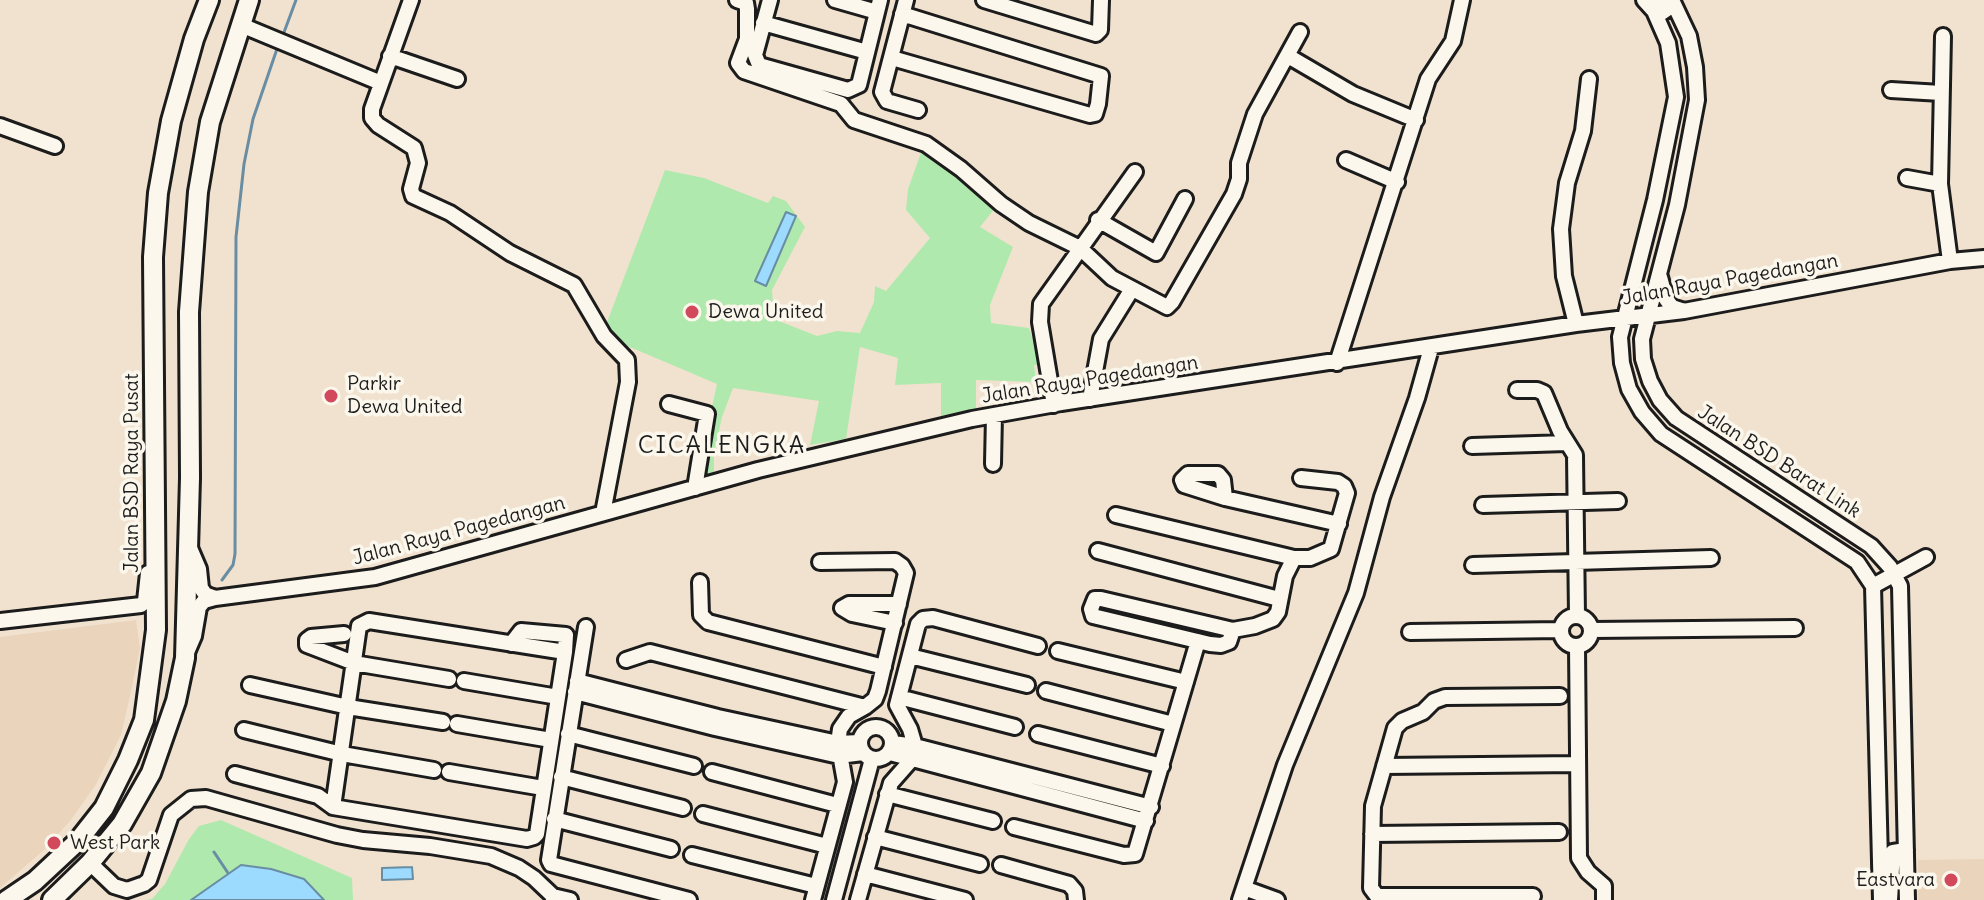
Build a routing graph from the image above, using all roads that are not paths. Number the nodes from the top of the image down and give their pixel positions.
1 (209, 0) edge
2 (249, 0) edge
3 (411, 0) edge
4 (737, 0) edge
5 (770, 0) edge
6 (835, 0) edge
7 (984, 0) edge
8 (1101, 0) edge
9 (1462, 0) edge
10 (879, 6) edge
11 (904, 7) edge
12 (1675, 7) edge
13 (1654, 8) edge
14 (763, 23) junction
15 (241, 25) junction
16 (1300, 32) dead end
17 (1943, 36) dead end
18 (867, 52) junction
19 (390, 56) junction
20 (1288, 56) junction
21 (892, 58) junction
22 (457, 79) dead end
23 (1589, 79) dead end
24 (381, 83) junction
25 (1891, 90) dead end
26 (1941, 93) junction
27 (918, 110) dead end
28 (1416, 120) junction
29 (0, 126) edge
30 (55, 146) dead end
31 (1346, 160) dead end
32 (1135, 172) dead end
33 (1907, 178) dead end
34 (1397, 182) junction
35 (1940, 184) junction
36 (1185, 199) dead end
37 (1098, 220) junction
38 (1080, 248) junction
39 (1984, 258) edge
40 (1950, 261) junction
41 (1659, 272) junction
42 (1132, 289) junction
43 (1684, 311) junction
44 (1648, 317) junction
45 (1624, 320) junction
46 (1594, 323) junction
47 (1576, 324) junction
48 (1431, 348) junction
49 (1337, 363) junction
50 (1622, 363) junction
51 (189, 366) junction
52 (153, 367) junction
53 (1517, 390) dead end
54 (1090, 399) junction
55 (669, 404) dead end
56 (1054, 405) junction
57 (994, 415) junction
58 (1567, 443) junction
59 (1472, 446) dead end
60 (993, 464) dead end
61 (1301, 478) dead end
62 (695, 488) junction
63 (1225, 498) dead end
64 (1618, 501) dead end
65 (1575, 502) junction
66 (1483, 505) dead end
67 (603, 513) junction
68 (1116, 515) dead end
69 (1339, 524) junction
70 (154, 534) junction
71 (189, 545) junction
72 (1098, 551) dead end
73 (1926, 557) dead end
74 (1294, 558) junction
75 (1711, 558) dead end
76 (820, 562) dead end
77 (1576, 562) junction
78 (1473, 565) dead end
79 (1894, 574) junction
80 (700, 582) dead end
81 (1873, 586) junction
82 (215, 598) junction
83 (1279, 599) junction
84 (899, 604) junction
85 (133, 608) junction
86 (1577, 616) junction
87 (0, 621) edge
88 (895, 623) junction
89 (586, 627) dead end
90 (1795, 628) dead end
91 (1233, 630) junction
92 (1561, 630) junction
93 (1592, 630) junction
94 (1410, 632) dead end
95 (344, 634) dead end
96 (1198, 641) junction
97 (1038, 646) dead end
98 (1577, 647) junction
99 (1058, 651) dead end
100 (910, 656) junction
101 (185, 658) junction
102 (626, 660) dead end
103 (154, 662) junction
104 (354, 663) junction
105 (884, 667) junction
106 (1186, 682) junction
107 (250, 685) dead end
108 (1027, 685) dead end
109 (576, 686) junction
110 (1046, 691) dead end
111 (1560, 696) dead end
112 (558, 697) junction
113 (899, 697) junction
114 (348, 707) junction
115 (865, 707) junction
116 (1878, 720) junction
117 (1904, 720) junction
118 (1173, 724) junction
119 (1015, 727) dead end
120 (141, 730) junction
121 (244, 730) dead end
122 (568, 734) junction
123 (1038, 734) dead end
124 (164, 740) junction
125 (551, 740) junction
126 (892, 748) junction
127 (839, 750) junction
128 (865, 751) junction
129 (914, 752) junction
130 (342, 754) junction
131 (1578, 764) junction
132 (694, 766) dead end
133 (1162, 766) junction
134 (1384, 766) junction
135 (712, 772) dead end
136 (235, 774) dead end
137 (561, 777) junction
138 (543, 788) junction
139 (887, 794) junction
140 (837, 805) junction
141 (333, 807) junction
142 (683, 808) dead end
143 (703, 814) dead end
144 (1148, 814) junction
145 (554, 819) junction
146 (993, 821) dead end
147 (1014, 827) dead end
148 (1559, 832) dead end
149 (433, 834) junction
150 (1372, 834) junction
151 (875, 837) junction
152 (827, 846) junction
153 (671, 849) dead end
154 (1906, 850) junction
155 (692, 855) dead end
156 (90, 863) junction
157 (980, 864) dead end
158 (1001, 865) dead end
159 (865, 874) junction
160 (814, 893) edge
161 (1242, 894) edge
162 (1533, 896) dead end
163 (553, 898) edge
164 (7, 900) edge
165 (52, 900) edge
166 (570, 900) edge
167 (689, 900) edge
168 (834, 900) edge
169 (858, 900) edge
170 (965, 900) edge
171 (1076, 900) edge
172 (1277, 900) edge
173 (1604, 900) edge
174 (1881, 900) edge
175 (1890, 900) edge
176 (1907, 900) edge

1 - 52 main road, Jalan BSD Raya Pusat
2 - 15 main road
3 - 19 street
4 - 38 street
5 - 14 street
6 - 10 street
7 - 8 street
9 - 28 street
10 - 18 street
11 - 21 street
11 - 21 street
12 - 41 street, Jalan BSD Barat Link
13 - 45 street, Jalan BSD Barat Link
14 - 18 street
14 - 18 street
15 - 24 street
15 - 51 main road
16 - 20 street
17 - 26 street
19 - 22 street
19 - 24 street
20 - 28 street
20 - 42 street
21 - 27 street
23 - 47 street
24 - 67 street
25 - 26 street
26 - 35 street
28 - 34 street
29 - 30 street
31 - 34 street
32 - 37 street
33 - 35 street
34 - 49 street
35 - 40 street
36 - 37 street
37 - 38 street
38 - 42 street
38 - 56 street
39 - 40 street, Jalan Raya Pagedangan
40 - 43 street, Jalan Raya Pagedangan
41 - 43 street
41 - 44 street, Jalan BSD Barat Link
42 - 54 street
43 - 44 street, Jalan Raya Pagedangan
44 - 45 street, Jalan Raya Pagedangan
44 - 79 street, Jalan BSD Barat Link
45 - 46 street, Jalan Raya Pagedangan
45 - 50 street, Jalan BSD Barat Link
46 - 47 street, Jalan Raya Pagedangan
46 - 50 street
47 - 48 street, Jalan Raya Pagedangan
48 - 49 street, Jalan Raya Pagedangan
48 - 161 street
49 - 54 street, Jalan Raya Pagedangan
50 - 81 street, Jalan BSD Barat Link
51 - 52 main road
51 - 71 main road
52 - 70 main road, Jalan BSD Raya Pusat
53 - 58 street
54 - 56 street, Jalan Raya Pagedangan
55 - 62 street
56 - 57 street, Jalan Raya Pagedangan
57 - 60 street
57 - 62 street, Jalan Raya Pagedangan
58 - 59 street
58 - 65 street
61 - 69 street
62 - 67 street, Jalan Raya Pagedangan
63 - 69 street
64 - 65 street
65 - 66 street
65 - 77 street
67 - 82 street, Jalan Raya Pagedangan
68 - 74 street
69 - 74 street
70 - 85 street
70 - 103 main road, Jalan BSD Raya Pusat
71 - 82 street
71 - 101 main road
72 - 83 street
73 - 79 street
74 - 83 street
75 - 77 street
76 - 84 street
77 - 78 street
77 - 86 street
79 - 81 street
79 - 117 street
80 - 105 street
81 - 116 street
82 - 101 street
83 - 91 street
84 - 88 street
84 - 88 street
85 - 87 street
85 - 103 street
86 - 92 street
86 - 93 street
88 - 105 street
89 - 109 street
90 - 93 street
91 - 96 street
91 - 96 street
92 - 94 street
92 - 98 street
93 - 98 street
95 - 104 street
96 - 106 street
97 - 100 street
98 - 131 street
99 - 106 street
100 - 108 street
100 - 113 street
101 - 124 main road
102 - 115 street
103 - 120 main road, Jalan BSD Raya Pusat
104 - 112 street
104 - 112 street
104 - 114 street
105 - 115 street
106 - 118 street
107 - 114 street
109 - 122 street
109 - 127 street
110 - 118 street
111 - 134 street
112 - 125 street
113 - 119 street
113 - 129 street
114 - 125 street
114 - 130 street
115 - 127 street
116 - 117 street
116 - 174 street
117 - 154 street
118 - 133 street
120 - 124 main road
120 - 164 main road, Jalan BSD Raya Pusat
121 - 130 street
122 - 132 street
122 - 137 street
123 - 133 street
124 - 156 main road
125 - 138 street
126 - 128 street
126 - 128 street
126 - 129 street
127 - 128 street
127 - 140 street
128 - 168 street
129 - 139 street
129 - 144 street
130 - 138 street
130 - 141 street
131 - 134 street
131 - 173 street
133 - 144 street
134 - 150 street
135 - 140 street
136 - 141 street
137 - 142 street
137 - 145 street
138 - 149 street
139 - 146 street
139 - 151 street
140 - 152 street
141 - 149 street
143 - 152 street
144 - 147 street
145 - 153 street
145 - 167 street
148 - 150 street
149 - 156 street
149 - 163 street
150 - 162 street
151 - 157 street
151 - 159 street
152 - 160 street
154 - 175 street
154 - 176 street
155 - 160 street
156 - 165 main road
158 - 171 street
159 - 169 street
159 - 170 street
161 - 172 street
163 - 166 street

